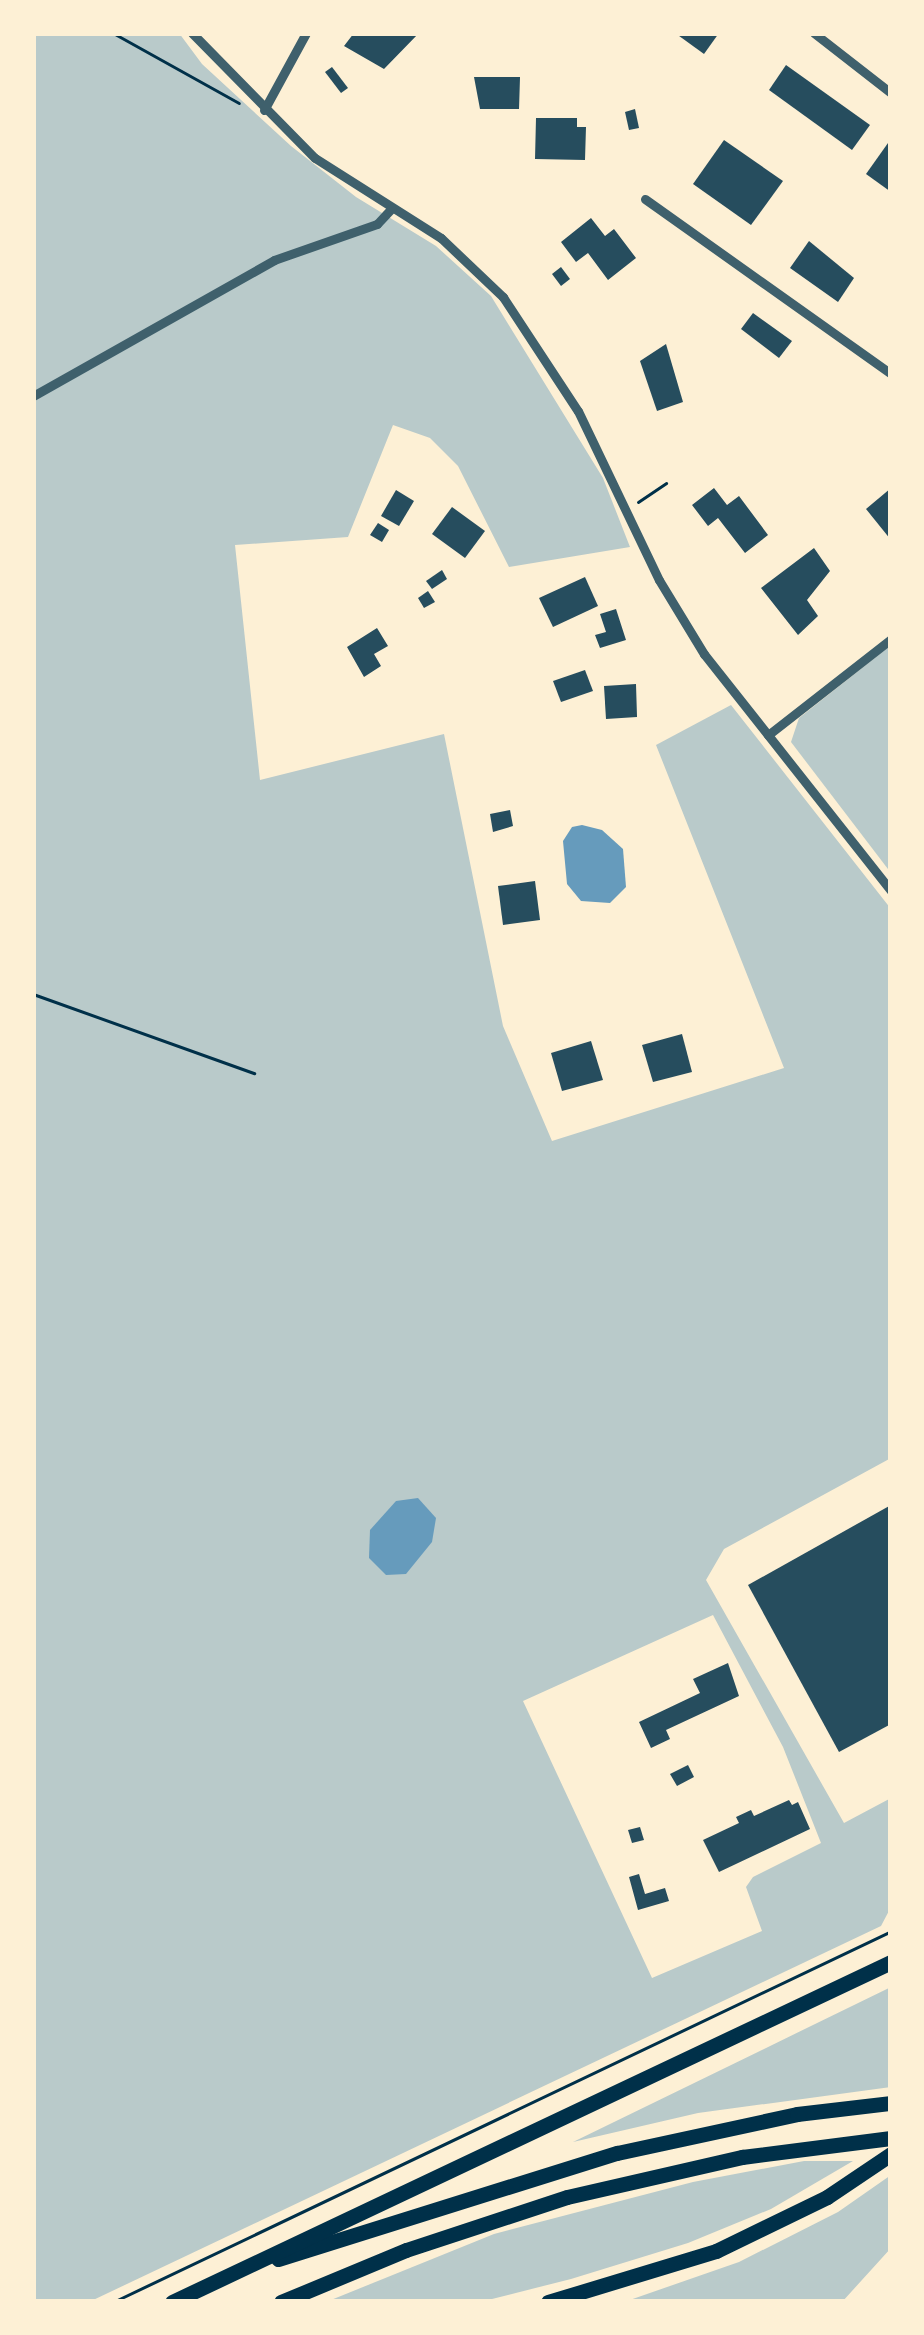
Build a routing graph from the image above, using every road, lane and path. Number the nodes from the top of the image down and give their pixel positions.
1 (112, 33) edge
2 (192, 33) edge
3 (306, 33) edge
4 (814, 33) edge
5 (891, 93) edge
6 (264, 110) junction
7 (645, 199) dead end
8 (391, 209) junction
9 (891, 374) edge
10 (33, 396) edge
11 (666, 482) dead end
12 (628, 509) junction
13 (891, 639) edge
14 (768, 735) junction
15 (891, 891) edge
16 (33, 994) edge
17 (254, 1073) dead end
18 (891, 1931) edge
19 (891, 1962) edge
20 (891, 2103) edge
21 (891, 2138) edge
22 (891, 2154) edge
23 (218, 2278) junction
24 (113, 2302) edge
25 (172, 2302) edge
26 (281, 2302) edge
27 (548, 2302) edge

1 - 6 path
2 - 6 street
3 - 6 street
4 - 5 street
6 - 8 street
7 - 9 street
8 - 10 street
8 - 12 street
11 - 12 path
12 - 14 street
13 - 14 street
14 - 15 street
16 - 17 path
18 - 24 path
19 - 23 highway
20 - 23 highway
21 - 26 highway
22 - 27 highway
23 - 25 highway

